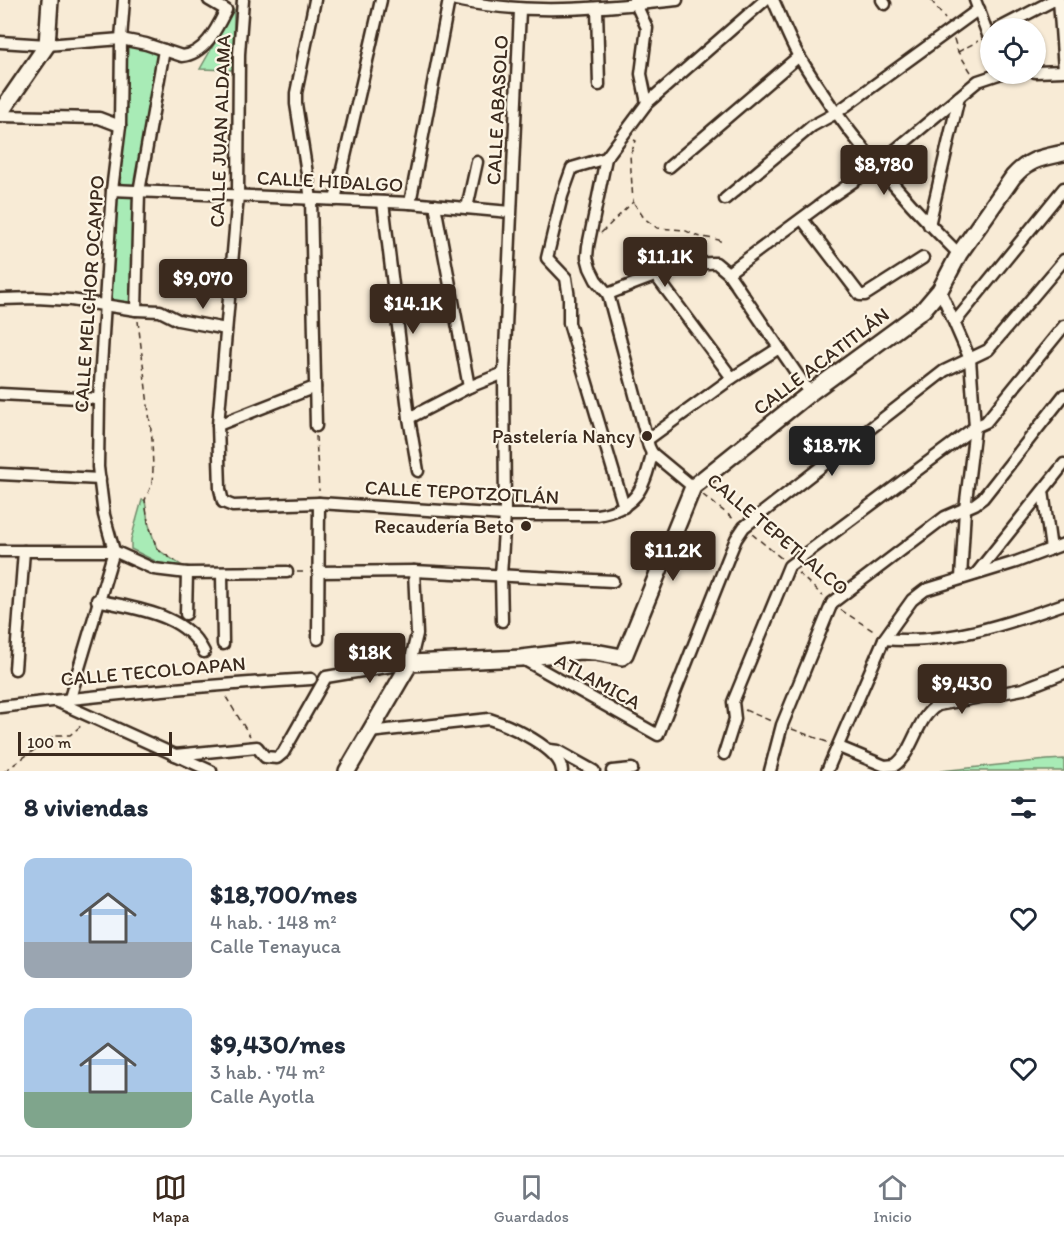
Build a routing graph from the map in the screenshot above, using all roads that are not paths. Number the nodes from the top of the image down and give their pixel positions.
1 (50, 0) edge
2 (124, 0) edge
3 (209, 0) edge
4 (243, 0) edge
5 (315, 0) edge
6 (381, 0) edge
7 (449, 0) edge
8 (456, 0) edge
9 (677, 0) edge
10 (765, 0) edge
11 (773, 0) edge
12 (1054, 0) edge
13 (1059, 0) edge
14 (637, 1) edge
15 (977, 4) edge
16 (597, 8) junction
17 (520, 10) junction
18 (983, 18) edge
19 (1019, 18) edge
20 (121, 39) junction
21 (0, 42) edge
22 (47, 45) junction
23 (164, 50) junction
24 (799, 56) junction
25 (1064, 71) edge
26 (1046, 72) edge
27 (980, 80) edge
28 (599, 85) dead end
29 (959, 96) junction
30 (647, 103) junction
31 (836, 113) junction
32 (0, 114) edge
33 (120, 126) junction
34 (1064, 153) edge
35 (606, 158) junction
36 (477, 162) dead end
37 (876, 166) junction
38 (669, 167) dead end
39 (1064, 188) edge
40 (112, 190) junction
41 (139, 192) junction
42 (238, 195) junction
43 (311, 199) junction
44 (725, 199) dead end
45 (335, 200) junction
46 (383, 202) junction
47 (410, 203) junction
48 (435, 206) junction
49 (466, 208) junction
50 (510, 212) junction
51 (802, 219) junction
52 (929, 225) junction
53 (959, 254) junction
54 (923, 258) dead end
55 (1064, 260) edge
56 (728, 273) junction
57 (656, 276) junction
58 (940, 290) junction
59 (608, 294) junction
60 (0, 299) edge
61 (104, 305) junction
62 (136, 310) junction
63 (955, 322) junction
64 (1064, 326) edge
65 (226, 329) junction
66 (779, 348) junction
67 (970, 359) junction
68 (504, 373) junction
69 (732, 378) junction
70 (315, 387) junction
71 (469, 387) junction
72 (810, 393) junction
73 (0, 394) edge
74 (1064, 395) edge
75 (99, 399) junction
76 (409, 418) junction
77 (218, 425) junction
78 (316, 426) road end
79 (975, 428) junction
80 (646, 440) junction
81 (652, 453) junction
82 (1064, 464) edge
83 (418, 471) road end
84 (0, 474) edge
85 (100, 479) junction
86 (693, 487) junction
87 (1043, 491) junction
88 (319, 503) junction
89 (234, 506) joint
90 (624, 507) junction
91 (965, 509) junction
92 (505, 515) junction
93 (1064, 544) edge
94 (1051, 549) junction
95 (0, 551) edge
96 (24, 551) junction
97 (114, 551) junction
98 (414, 571) junction
99 (287, 572) road end
100 (318, 572) junction
101 (187, 573) junction
102 (222, 574) junction
103 (501, 575) junction
104 (976, 575) junction
105 (961, 578) junction
106 (613, 581) dead end
107 (97, 600) junction
108 (1064, 604) edge
109 (186, 614) dead end
110 (502, 621) dead end
111 (318, 639) dead end
112 (884, 639) junction
113 (223, 644) dead end
114 (204, 652) dead end
115 (521, 658) junction
116 (410, 663) junction
117 (15, 669) dead end
118 (1064, 673) edge
119 (311, 679) dead end
120 (70, 698) junction
121 (56, 701) junction
122 (0, 707) edge
123 (369, 732) junction
124 (839, 747) junction
125 (550, 750) junction
126 (724, 754) dead end
127 (175, 755) junction
128 (632, 769) dead end
129 (211, 771) edge
130 (347, 771) edge
131 (562, 771) edge
132 (594, 771) edge
133 (612, 771) edge
134 (770, 771) edge
135 (827, 771) edge

1 - 22 street
2 - 20 street, CALLE MELCHOR OCAMPO
3 - 23 street
4 - 42 street, CALLE JUAN ALDAMA
5 - 43 street
6 - 45 street
7 - 47 street
8 - 17 street
9 - 14 street
10 - 30 street
11 - 24 street
12 - 19 street
13 - 25 street
14 - 16 street
14 - 30 street
15 - 18 street
15 - 31 street
16 - 17 street
16 - 28 street
17 - 50 street, CALLE ABASOLO
20 - 22 street
20 - 23 street
20 - 33 street, CALLE MELCHOR OCAMPO
21 - 22 street
22 - 32 street
23 - 41 street
24 - 31 street
24 - 38 street
25 - 26 street
27 - 29 street
29 - 37 street
29 - 52 street
30 - 35 street
31 - 37 street
31 - 44 street
32 - 33 street
33 - 40 street, CALLE MELCHOR OCAMPO
34 - 53 street, CALLE ACATITLÁN
35 - 59 street
35 - 90 street
36 - 49 street
37 - 51 street
37 - 52 street
39 - 63 street
40 - 41 street, CALLE HIDALGO
40 - 61 street, CALLE MELCHOR OCAMPO
41 - 42 street, CALLE HIDALGO
41 - 62 street
42 - 43 street, CALLE HIDALGO
42 - 65 street, CALLE JUAN ALDAMA
43 - 45 street, CALLE HIDALGO
43 - 70 street
45 - 46 street, CALLE HIDALGO
46 - 47 street, CALLE HIDALGO
46 - 76 street
47 - 48 street, CALLE HIDALGO
48 - 49 street, CALLE HIDALGO
48 - 71 street
49 - 50 street, CALLE HIDALGO
50 - 68 street, CALLE ABASOLO
51 - 54 street
51 - 56 street
52 - 53 street
53 - 58 street, CALLE ACATITLÁN
55 - 67 street
56 - 57 street
56 - 66 street
57 - 59 street
57 - 69 street
58 - 63 street
58 - 72 street, CALLE ACATITLÁN
59 - 80 street
60 - 61 street
61 - 62 street
61 - 75 street, CALLE MELCHOR OCAMPO
62 - 65 street
63 - 67 street
64 - 79 street
65 - 77 street, CALLE JUAN ALDAMA
66 - 69 street
66 - 72 street
67 - 79 street
67 - 115 street, ATLAMICA
68 - 71 street
68 - 92 street, CALLE ABASOLO
69 - 80 street
70 - 77 street
70 - 78 street
71 - 76 street
72 - 86 street, CALLE ACATITLÁN
73 - 75 street
74 - 91 street
75 - 85 street, CALLE MELCHOR OCAMPO
76 - 83 street
77 - 89 street, CALLE JUAN ALDAMA
79 - 91 street
79 - 126 street
80 - 81 street
81 - 86 street, CALLE TEPETLALCO
81 - 90 street
82 - 87 street
84 - 85 street
85 - 97 street, CALLE MELCHOR OCAMPO
86 - 115 street
87 - 94 street
87 - 104 street
88 - 89 street, CALLE TEPOTZOTLÁN
88 - 92 street, CALLE TEPOTZOTLÁN
88 - 100 street
90 - 92 street, CALLE TEPOTZOTLÁN
91 - 105 street
91 - 134 street
92 - 103 street, CALLE ABASOLO
93 - 94 street
94 - 104 street
95 - 96 street
96 - 97 street
96 - 117 street
97 - 101 street
97 - 107 street
98 - 100 street
98 - 103 street
98 - 116 street
99 - 102 street
100 - 111 street
101 - 102 street
101 - 109 street
102 - 113 street
103 - 106 street
103 - 110 street, CALLE ABASOLO
104 - 105 street
105 - 112 street
107 - 114 street
107 - 120 street
108 - 112 street
112 - 124 street
115 - 116 street
116 - 123 street
116 - 127 street
118 - 124 street
119 - 120 street, CALLE TECOLOAPAN
120 - 121 street, CALLE TECOLOAPAN
121 - 122 street, CALLE TECOLOAPAN
121 - 127 street
123 - 125 street
123 - 130 street
124 - 135 street
125 - 131 street
125 - 132 street
127 - 129 street
128 - 133 street

